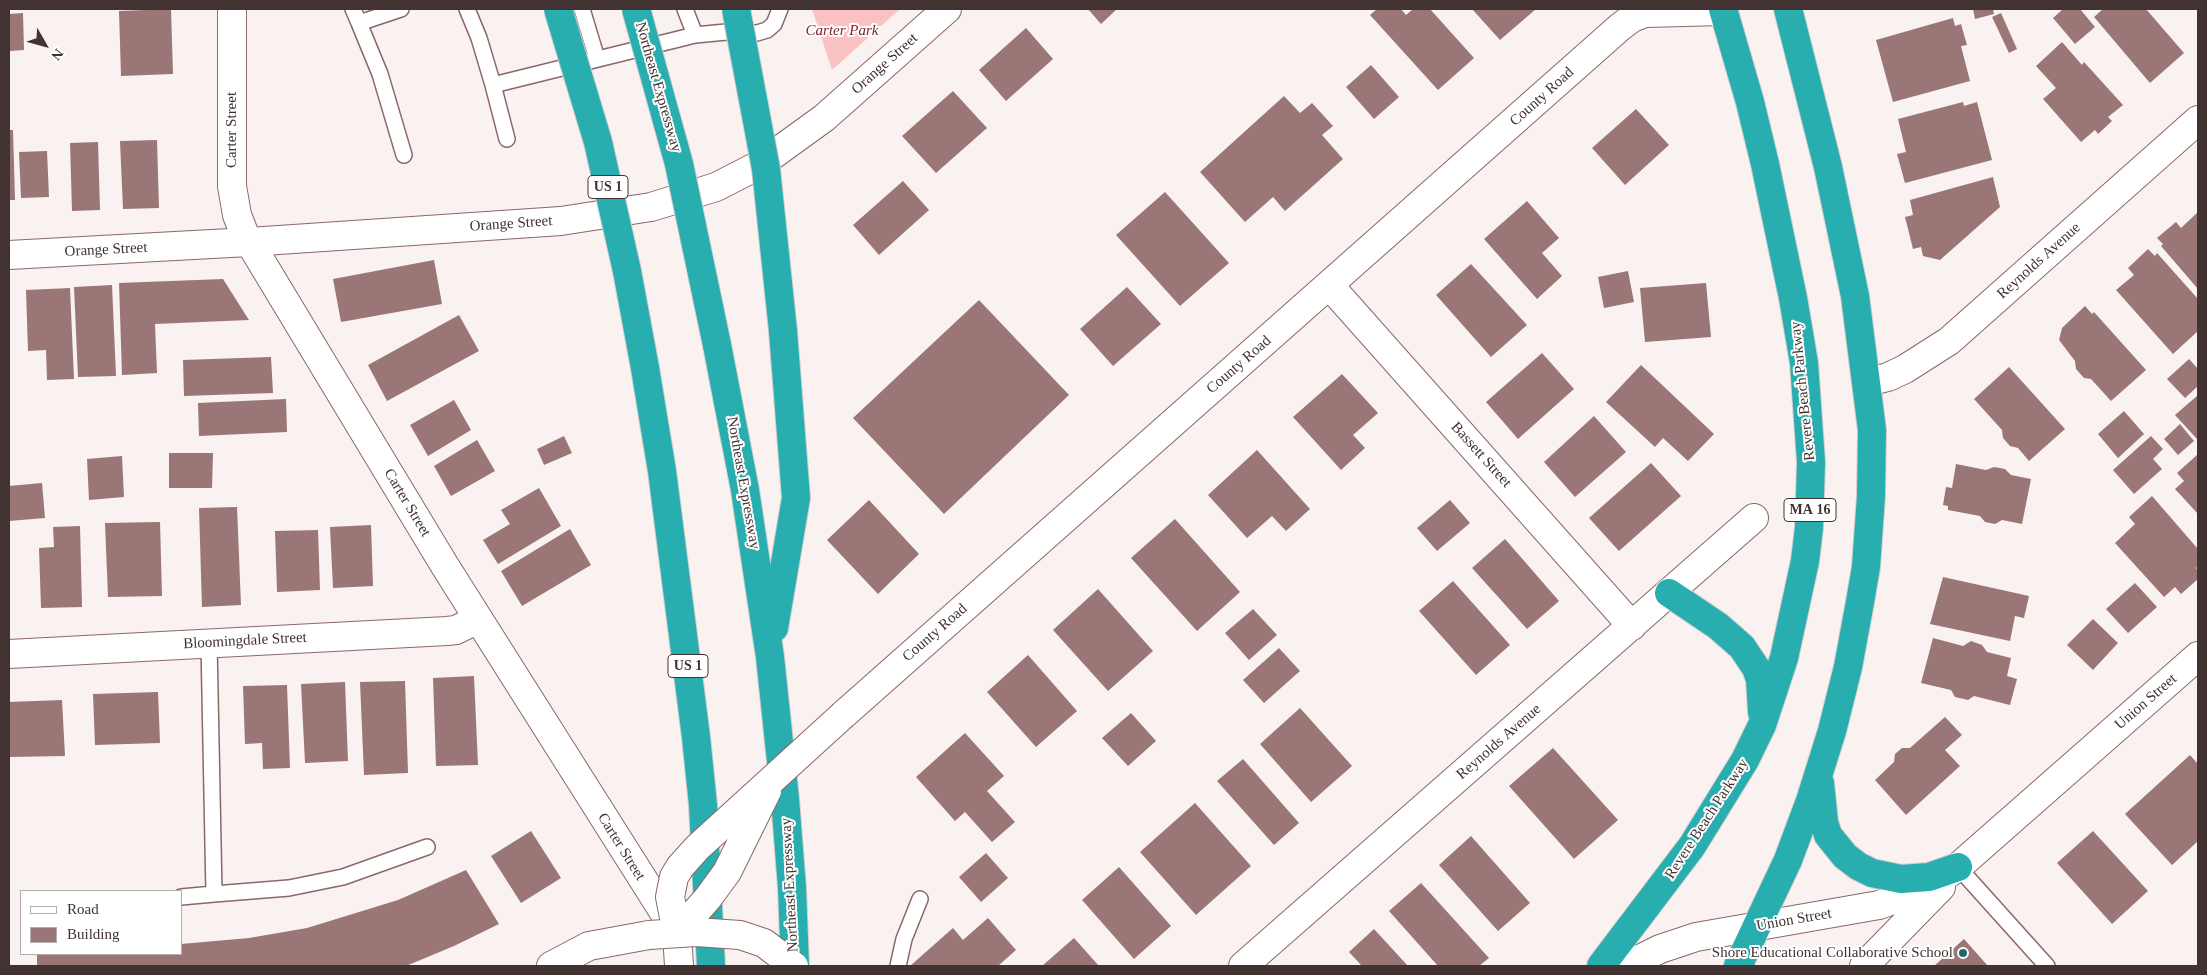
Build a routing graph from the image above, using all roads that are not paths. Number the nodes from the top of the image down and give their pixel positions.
1 (232, 9) edge
2 (401, 9) edge
3 (467, 9) edge
4 (558, 9) edge
5 (582, 9) edge
6 (636, 9) edge
7 (686, 9) edge
8 (736, 9) edge
9 (780, 9) edge
10 (947, 9) edge
11 (1788, 9) edge
12 (1723, 10) edge
13 (356, 16) edge
14 (695, 35) junction
15 (597, 59) junction
16 (493, 85) junction
17 (2198, 120) edge
18 (507, 139) dead end
19 (404, 155) dead end
20 (249, 242) junction
21 (9, 255) edge
22 (1329, 285) junction
23 (1867, 382) junction
24 (1754, 518) dead end
25 (1669, 592) junction
26 (478, 620) junction
27 (1632, 626) junction
28 (209, 643) junction
29 (9, 654) edge
30 (2198, 656) edge
31 (770, 657) junction
32 (1762, 725) junction
33 (1820, 770) junction
34 (777, 775) junction
35 (427, 847) dead end
36 (1958, 867) junction
37 (214, 894) junction
38 (182, 897) edge
39 (920, 899) dead end
40 (1758, 926) junction
41 (677, 933) junction
42 (551, 966) edge
43 (679, 966) edge
44 (711, 966) edge
45 (794, 966) edge
46 (898, 966) edge
47 (1243, 966) edge
48 (1601, 966) edge
49 (1626, 966) edge
50 (1738, 966) edge
51 (1864, 966) edge
52 (2047, 966) edge

1 - 20 street, Carter Street
2 - 13 lane
3 - 16 lane
4 - 44 highway, US 1, bridge
5 - 15 lane
6 - 31 highway, Northeast Expressway, bridge
7 - 14 lane
8 - 31 highway, bridge
9 - 14 lane
10 - 20 street, Orange Street
11 - 23 highway
12 - 22 street, County Road
12 - 32 highway, Revere Beach Parkway / MA 16
13 - 19 lane
14 - 15 lane
15 - 16 lane
16 - 18 lane
17 - 23 street, Reynolds Avenue
20 - 21 street, Orange Street
20 - 26 street, Carter Street
22 - 27 street, Bassett Street
22 - 34 street, County Road, bridge
23 - 33 highway
24 - 25 street, Reynolds Avenue
25 - 27 street, Reynolds Avenue
25 - 32 highway
26 - 28 street, Bloomingdale Street
26 - 41 street, Carter Street
27 - 47 street, Reynolds Avenue
28 - 29 street, Bloomingdale Street
28 - 37 lane
30 - 36 street, Union Street
31 - 45 highway, Northeast Expressway
32 - 48 highway, Revere Beach Parkway / MA 16
33 - 36 highway
33 - 40 highway
34 - 41 street, County Road, bridge
34 - 41 street, County Road, bridge
35 - 37 lane
36 - 40 street, Union Street
36 - 51 street, Union Street
36 - 52 lane
37 - 38 lane
39 - 46 lane
40 - 49 street, Union Street
40 - 50 highway
41 - 42 street, bridge
41 - 43 street
41 - 45 street, bridge

